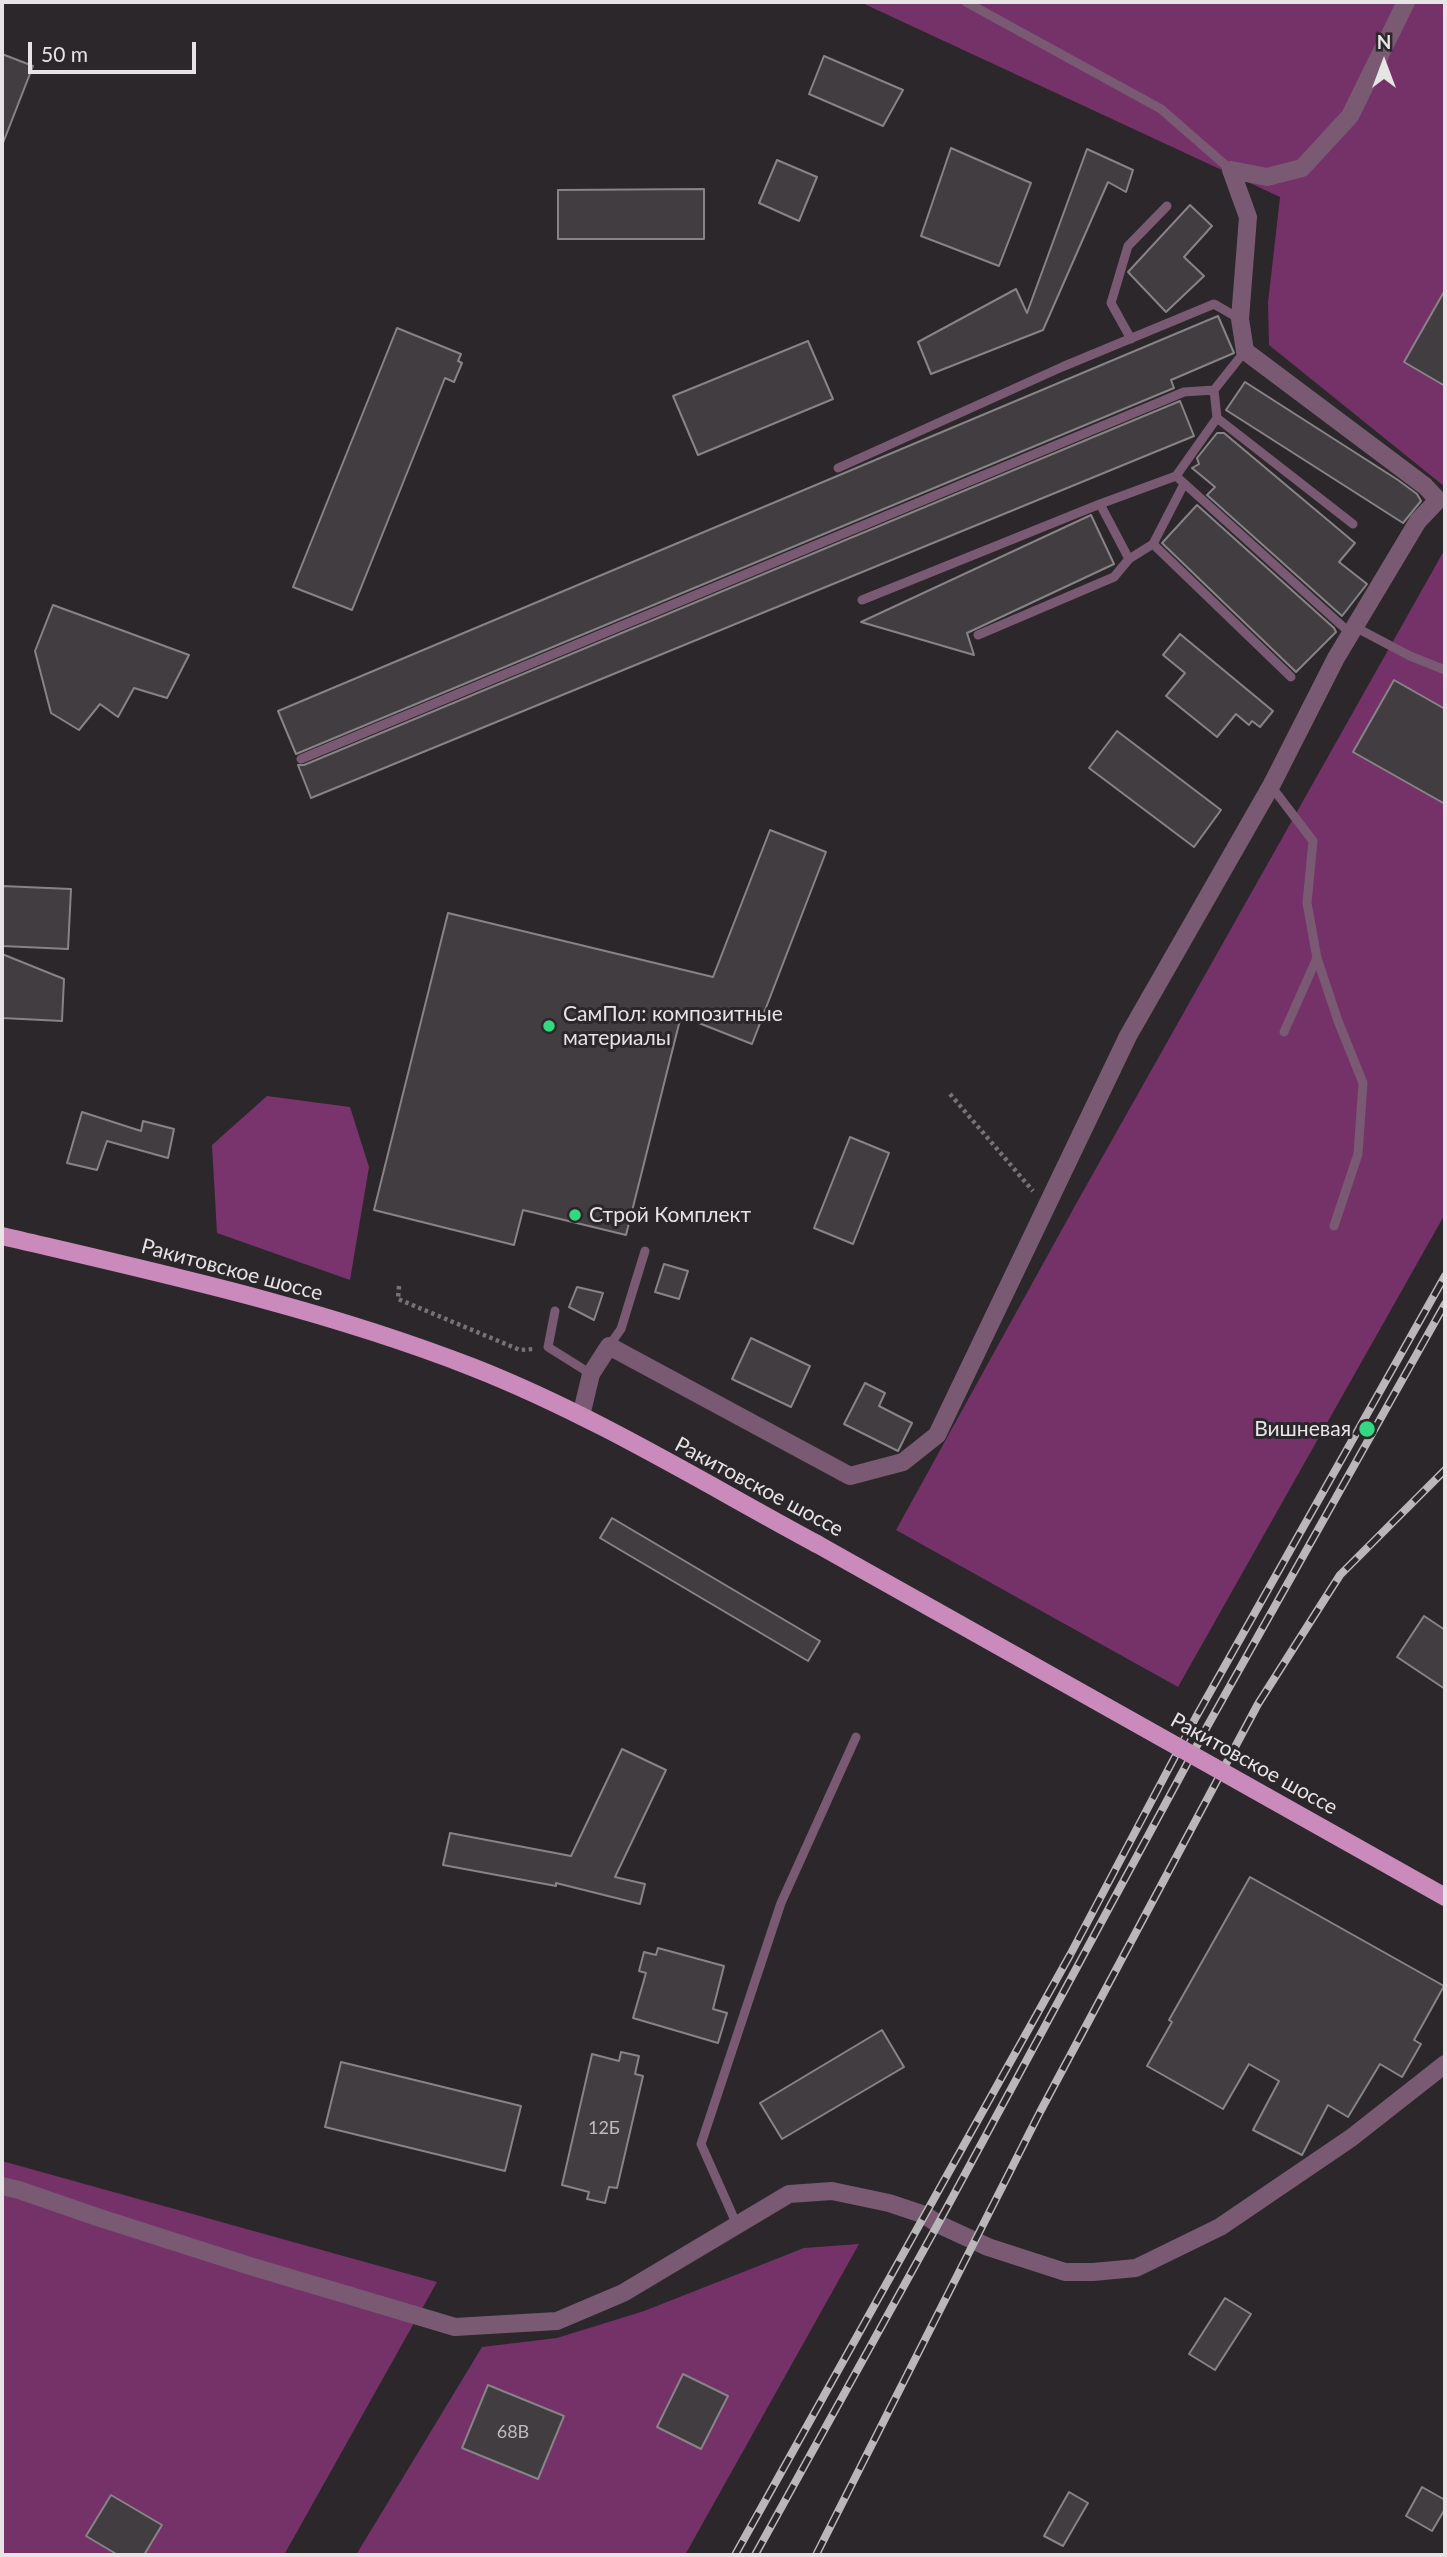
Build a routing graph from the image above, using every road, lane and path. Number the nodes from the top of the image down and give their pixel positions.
1 (966, 2) edge
2 (1406, 2) edge
3 (1231, 170) junction
4 (1167, 206) dead end
5 (1240, 319) junction
6 (1131, 339) junction
7 (1245, 351) junction
8 (1214, 390) junction
9 (1217, 418) junction
10 (838, 468) dead end
11 (1176, 476) junction
12 (1184, 484) junction
13 (1442, 500) edge
14 (1100, 504) junction
15 (1353, 524) dead end
16 (1153, 544) junction
17 (1129, 559) junction
18 (862, 600) dead end
19 (1352, 630) junction
20 (978, 635) dead end
21 (1445, 670) edge
22 (1292, 677) dead end
23 (301, 759) dead end
24 (1271, 786) junction
25 (1317, 958) junction
26 (1284, 1032) dead end
27 (950, 1094) dead end
28 (1047, 1207) junction
29 (1334, 1226) dead end
30 (2, 1236) edge
31 (646, 1251) dead end
32 (399, 1286) dead end
33 (555, 1311) dead end
34 (609, 1346) junction
35 (548, 1347) junction
36 (590, 1374) junction
37 (581, 1416) junction
38 (856, 1737) dead end
39 (1445, 1897) edge
40 (1445, 2064) edge
41 (2, 2186) edge
42 (737, 2225) junction

1 - 3 lane
2 - 3 street
3 - 5 street
4 - 6 lane
5 - 6 lane
5 - 7 street
6 - 10 lane
7 - 8 lane
7 - 13 street
8 - 9 lane
8 - 23 lane
9 - 11 lane
9 - 15 lane
11 - 12 lane
11 - 14 lane
12 - 16 lane
12 - 19 lane
13 - 19 street
14 - 17 lane
14 - 18 lane
16 - 17 lane
16 - 22 lane
17 - 20 lane
19 - 21 lane
19 - 24 street
24 - 25 lane
24 - 28 street
25 - 26 lane
25 - 29 lane
27 - 28 path
28 - 34 street
30 - 37 main road, Ракитовское шоссе
31 - 34 lane
32 - 35 path
33 - 35 lane
34 - 36 street
35 - 36 lane
36 - 37 street
37 - 39 main road, Ракитовское шоссе, bridge
38 - 42 lane
40 - 42 street
41 - 42 street

